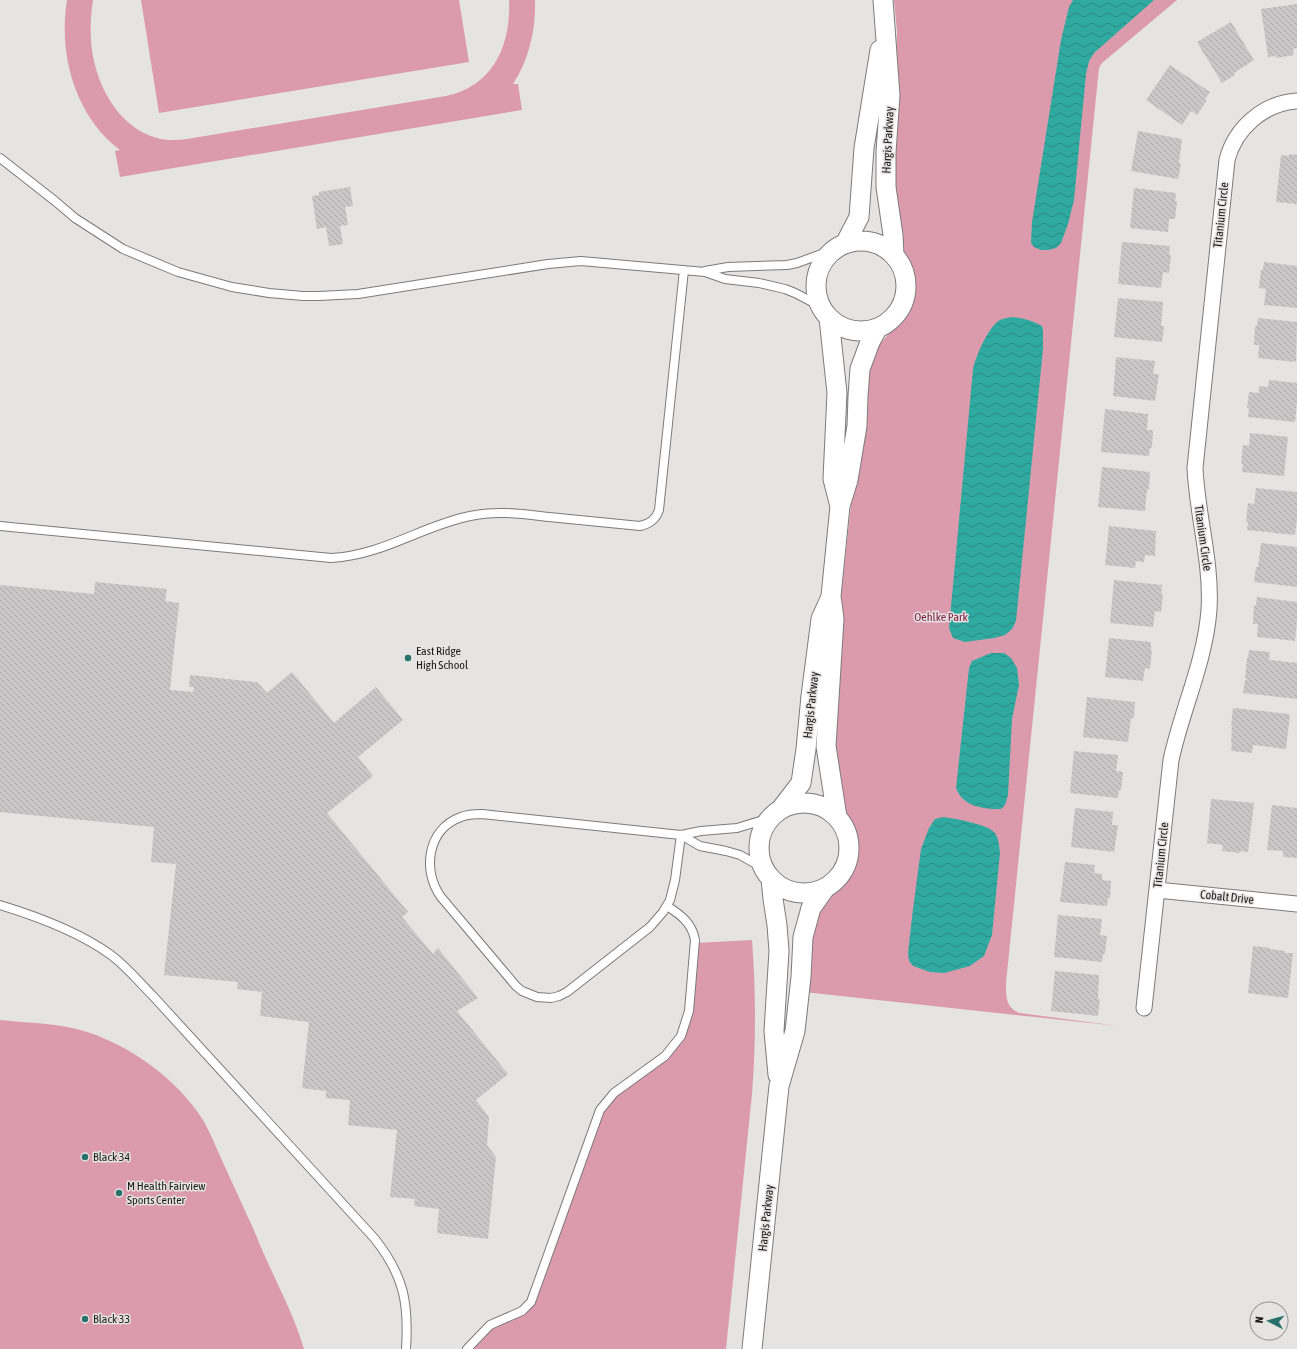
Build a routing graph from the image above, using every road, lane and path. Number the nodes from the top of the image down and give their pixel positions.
1 (883, 0) edge
2 (886, 25) junction
3 (1297, 101) edge
4 (0, 158) edge
5 (840, 247) junction
6 (894, 255) junction
7 (684, 270) junction
8 (705, 272) junction
9 (825, 312) junction
10 (877, 329) junction
11 (840, 506) junction
12 (0, 526) edge
13 (831, 596) junction
14 (776, 813) junction
15 (837, 817) junction
16 (681, 835) junction
17 (767, 874) junction
18 (826, 887) junction
19 (1157, 890) junction
20 (1297, 904) edge
21 (0, 905) edge
22 (667, 906) junction
23 (1144, 1008) dead end
24 (779, 1086) junction
25 (406, 1349) edge
26 (467, 1349) edge
27 (752, 1349) edge

1 - 2 street, Hargis Parkway
2 - 5 street, Hargis Parkway
2 - 6 street, Hargis Parkway
3 - 19 street, Titanium Circle
4 - 7 lane
5 - 6 street
5 - 8 lane
5 - 9 street
6 - 10 street
7 - 8 lane
7 - 12 lane
8 - 9 lane
9 - 10 street
9 - 11 street, Hargis Parkway
10 - 11 street, Hargis Parkway
11 - 13 street, Hargis Parkway
13 - 14 street, Hargis Parkway
13 - 15 street, Hargis Parkway
14 - 15 street
14 - 16 lane
14 - 17 street
15 - 18 street
16 - 17 lane
16 - 22 lane
16 - 22 lane
17 - 18 street
17 - 24 street, Hargis Parkway
18 - 24 street, Hargis Parkway
19 - 20 street, Cobalt Drive
19 - 23 street, Titanium Circle
21 - 25 lane
22 - 26 lane
24 - 27 street, Hargis Parkway

